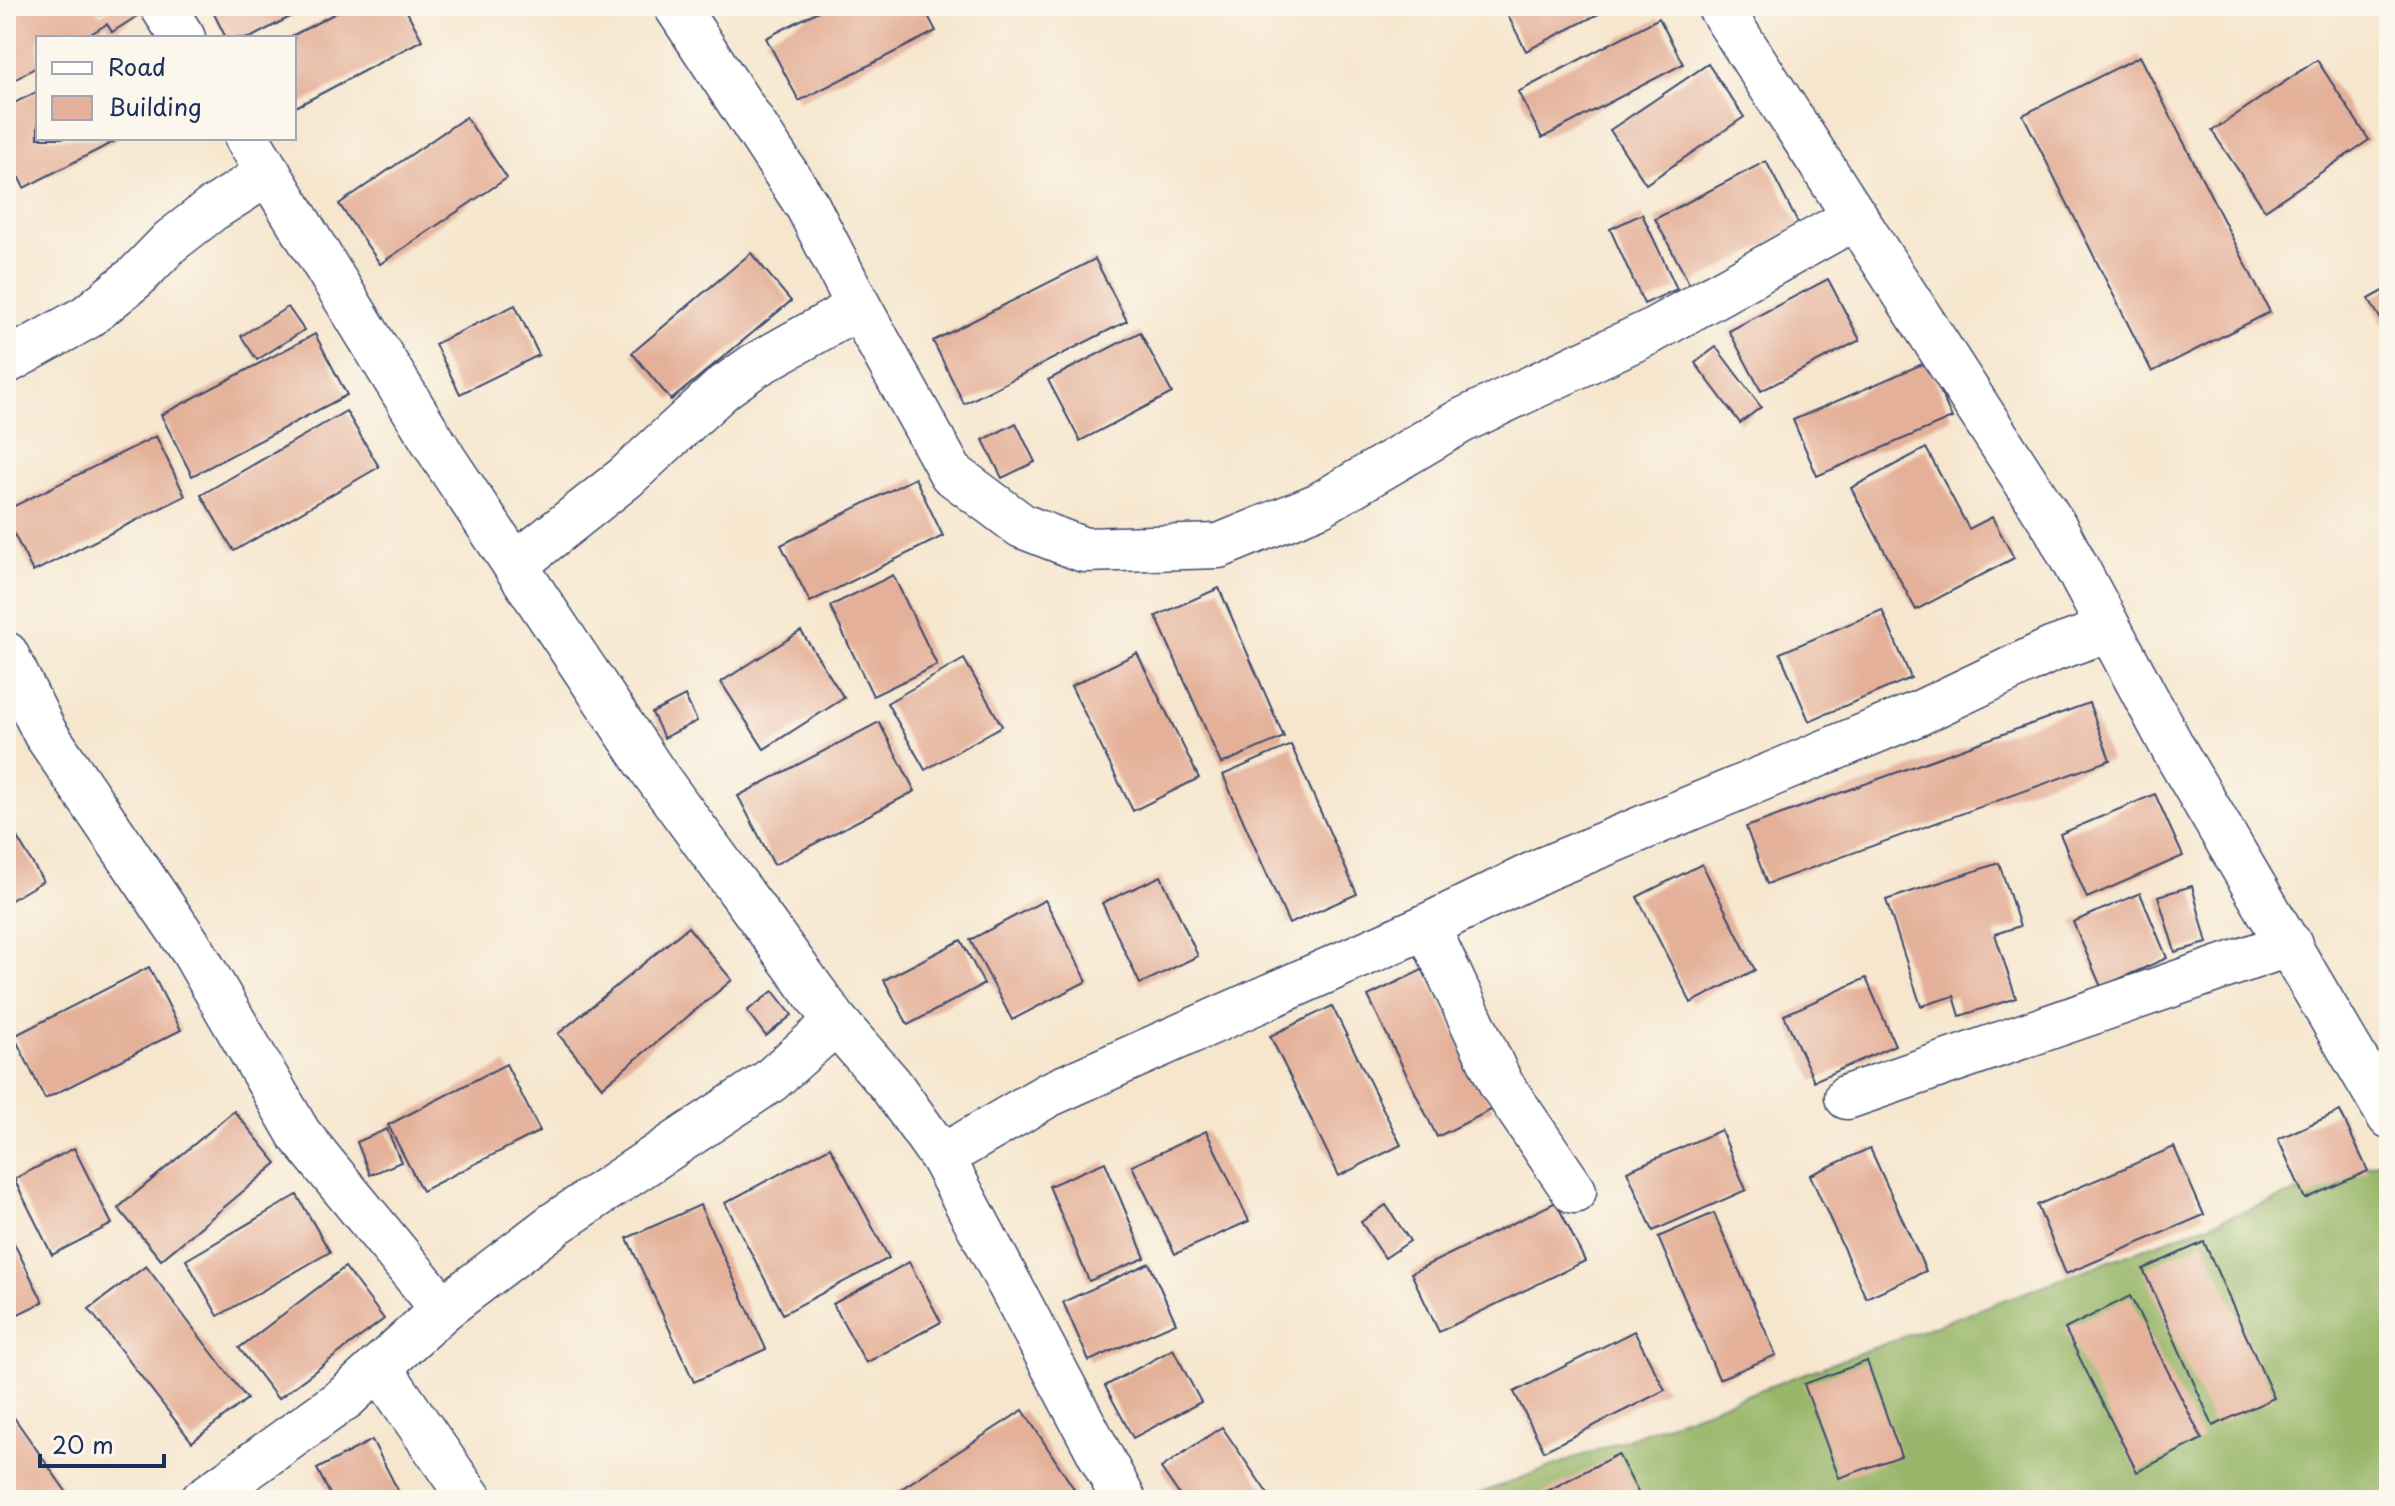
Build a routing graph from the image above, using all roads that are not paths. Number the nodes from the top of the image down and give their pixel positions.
1 (162, 6) edge
2 (676, 6) edge
3 (1719, 6) edge
4 (182, 36) edge
5 (258, 156) edge
6 (1856, 217) junction
7 (859, 307) junction
8 (6, 362) edge
9 (515, 565) junction
10 (2107, 630) junction
11 (6, 654) edge
12 (1427, 926) junction
13 (2290, 944) junction
14 (836, 1022) junction
15 (1847, 1097) dead end
16 (2389, 1116) edge
17 (942, 1157) junction
18 (1574, 1191) dead end
19 (443, 1309) junction
20 (379, 1367) junction
21 (203, 1500) edge
22 (471, 1500) edge
23 (1124, 1500) edge

1 - 4 street
2 - 7 street
3 - 6 street
5 - 8 street
5 - 9 street
6 - 7 street
6 - 10 street
7 - 9 street
9 - 14 street
10 - 12 street
10 - 13 street
11 - 19 street
12 - 17 street
12 - 18 street
13 - 15 street
13 - 16 street
14 - 17 street
14 - 19 street
17 - 23 street
19 - 20 street
20 - 21 street
20 - 22 street

